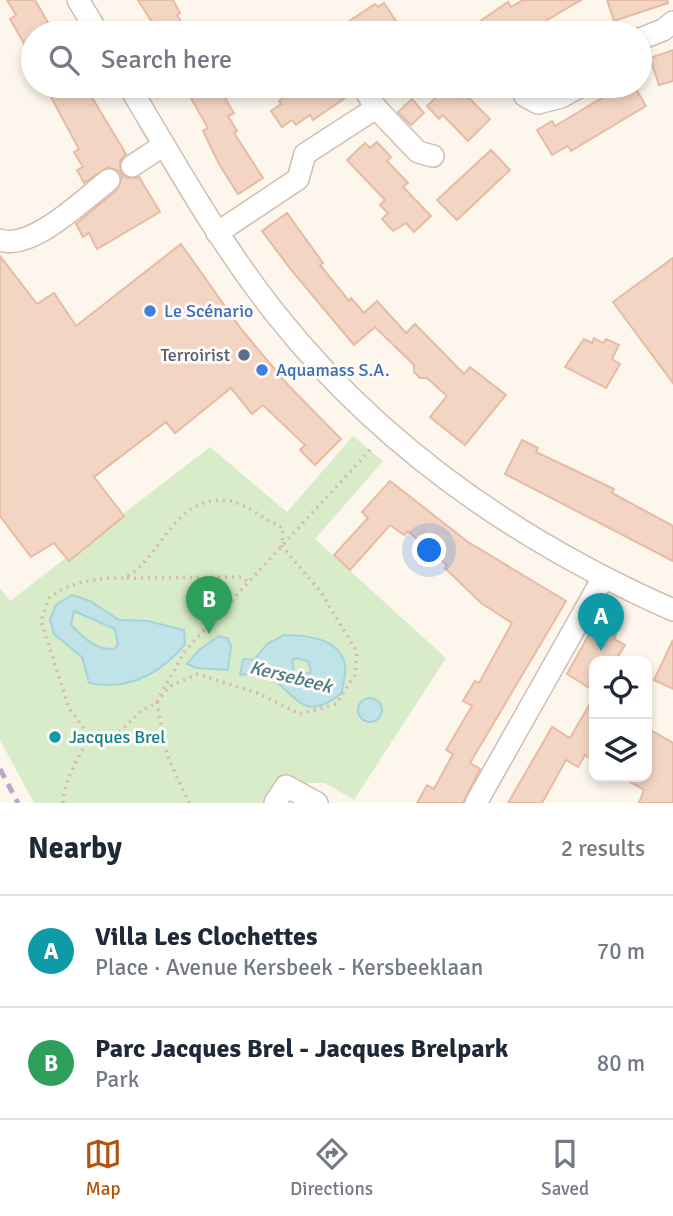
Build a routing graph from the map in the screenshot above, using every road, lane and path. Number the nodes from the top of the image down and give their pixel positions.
1 (78, 0) edge
2 (91, 21) edge
3 (673, 22) edge
4 (652, 34) edge
5 (136, 98) edge
6 (370, 98) edge
7 (529, 98) edge
8 (557, 98) edge
9 (376, 108) junction
10 (164, 145) junction
11 (433, 156) dead end
12 (132, 166) dead end
13 (109, 180) dead end
14 (217, 233) junction
15 (0, 240) edge
16 (372, 448) dead end
17 (282, 547) junction
18 (125, 578) junction
19 (603, 578) junction
20 (249, 583) junction
21 (673, 610) edge
22 (156, 703) junction
23 (91, 737) junction
24 (63, 803) edge
25 (190, 803) edge
26 (275, 803) edge
27 (317, 803) edge
28 (476, 803) edge

1 - 2 street
3 - 4 street
5 - 10 street
6 - 9 street
7 - 8 street
9 - 11 street
9 - 14 street
10 - 12 street
10 - 14 street
13 - 15 street
14 - 19 street
16 - 17 path
17 - 18 path
17 - 20 path
17 - 22 path
18 - 20 path
18 - 23 path
19 - 21 street
19 - 28 street
20 - 22 path
22 - 23 path
22 - 25 path
23 - 24 path
26 - 27 street

